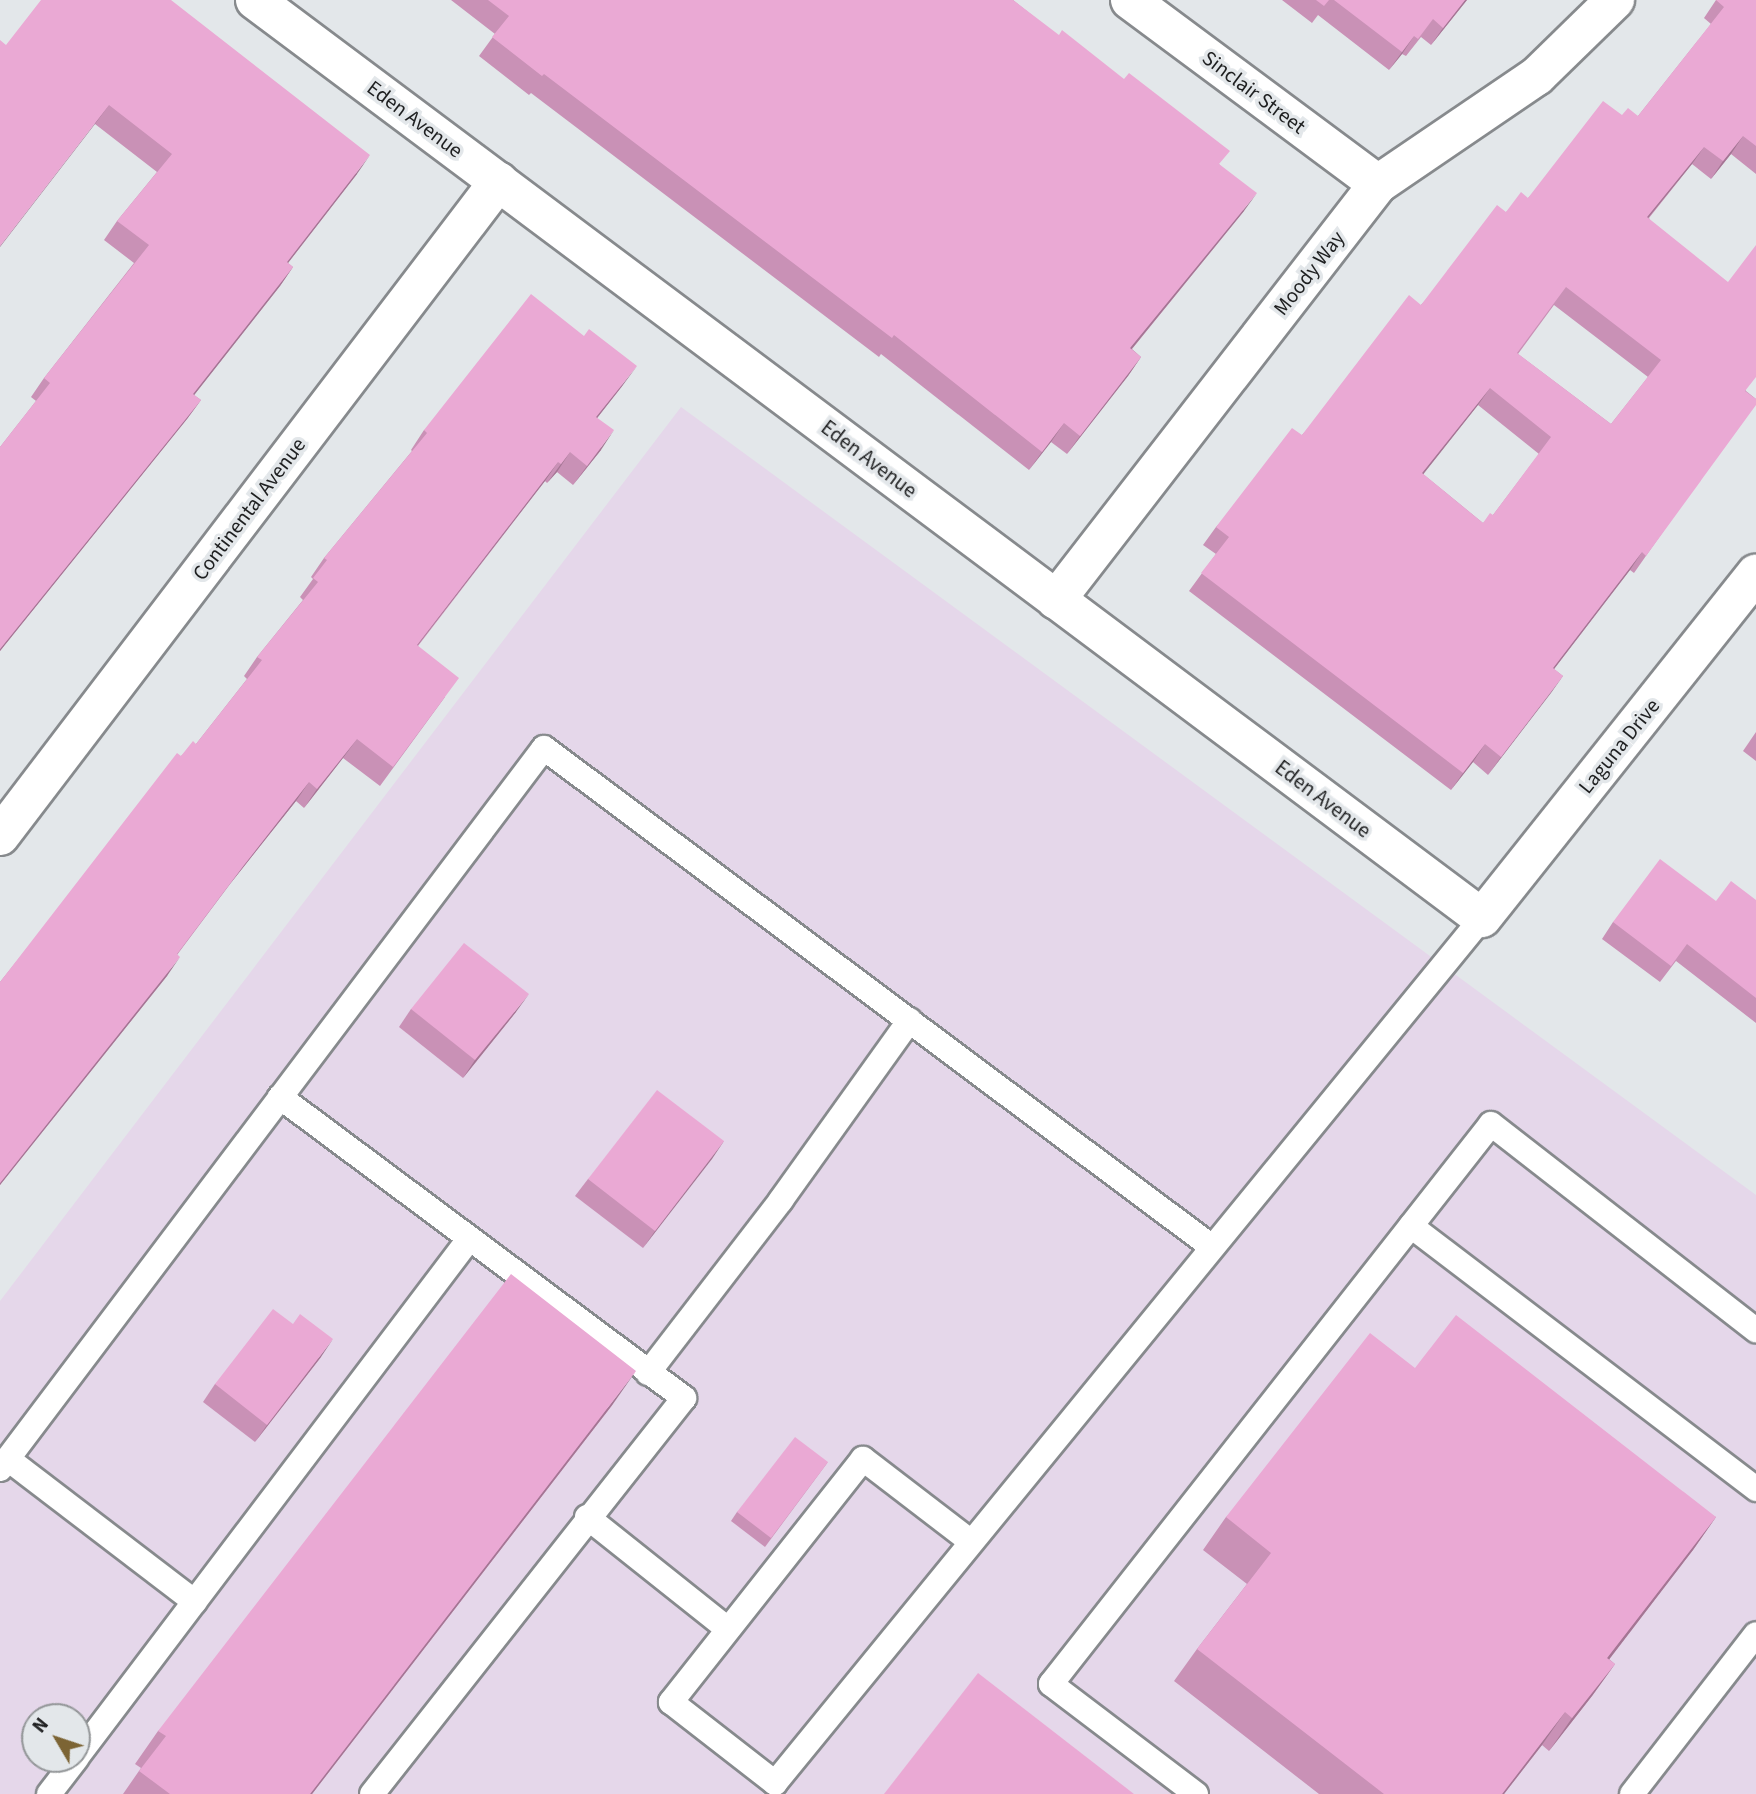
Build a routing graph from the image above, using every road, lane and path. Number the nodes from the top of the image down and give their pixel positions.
1 (255, 0) edge
2 (1130, 0) edge
3 (1615, 0) edge
4 (499, 181) junction
5 (1378, 184) junction
6 (1756, 574) edge
7 (1056, 600) junction
8 (0, 836) edge
9 (1482, 918) junction
10 (910, 1020) junction
11 (280, 1097) junction
12 (1411, 1226) junction
13 (469, 1239) junction
14 (1212, 1247) junction
15 (1756, 1330) edge
16 (648, 1373) junction
17 (4, 1464) edge
18 (1756, 1489) edge
19 (587, 1517) junction
20 (970, 1541) junction
21 (195, 1602) junction
22 (729, 1629) junction
23 (1756, 1634) edge
24 (91, 1738) edge
25 (65, 1773) edge
26 (49, 1794) edge
27 (372, 1794) edge
28 (1196, 1794) edge
29 (1632, 1794) edge

1 - 4 street, Eden Avenue
2 - 5 street, Sinclair Street
3 - 5 street, Moody Way
4 - 7 street, Eden Avenue
4 - 8 street, Continental Avenue
5 - 7 street, Moody Way
6 - 9 street, Laguna Drive
7 - 9 street, Eden Avenue
9 - 14 lane
10 - 11 lane
10 - 14 lane
10 - 16 lane
11 - 13 lane
11 - 17 lane
12 - 15 lane
12 - 18 lane
12 - 28 lane
13 - 16 lane
13 - 21 lane
14 - 20 lane
16 - 19 lane
17 - 21 lane
19 - 22 lane
19 - 27 lane
20 - 22 lane
20 - 22 lane
21 - 24 lane
23 - 29 lane
25 - 26 lane

